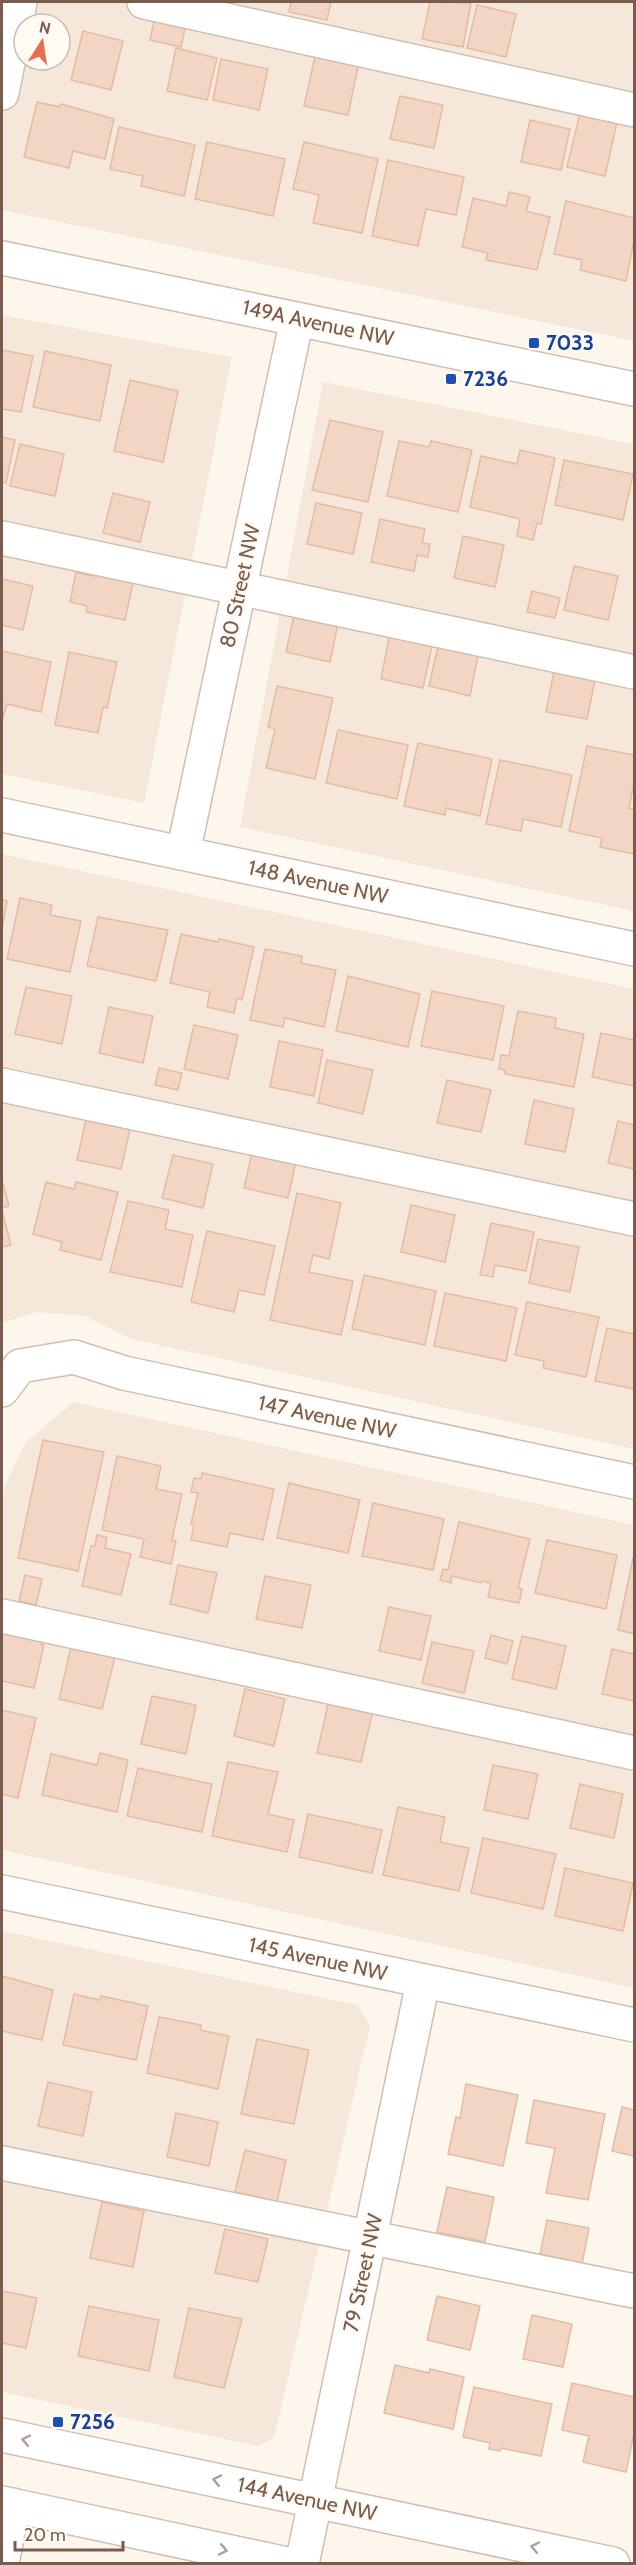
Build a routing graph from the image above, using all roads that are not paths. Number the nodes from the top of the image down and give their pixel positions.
1 (21, 2) edge
2 (144, 2) edge
3 (2, 93) edge
4 (634, 110) edge
5 (2, 258) edge
6 (297, 319) junction
7 (634, 389) edge
8 (2, 538) edge
9 (239, 590) junction
10 (634, 672) edge
11 (2, 815) edge
12 (183, 853) junction
13 (634, 949) edge
14 (2, 1085) edge
15 (634, 1219) edge
16 (11, 1378) edge
17 (634, 1482) edge
18 (2, 1616) edge
19 (634, 1753) edge
20 (2, 1892) edge
21 (423, 1982) junction
22 (634, 2025) edge
23 (2, 2163) edge
24 (369, 2239) junction
25 (634, 2291) edge
26 (2, 2435) edge
27 (315, 2501) junction
28 (7, 2504) edge
29 (2, 2564) edge
30 (287, 2564) edge
31 (302, 2564) edge
32 (613, 2564) edge

1 - 3 street
2 - 4 street
5 - 6 street, 149A Avenue NW
6 - 7 street, 149A Avenue NW
6 - 9 street, 80 Street NW
8 - 9 street
9 - 10 street
9 - 12 street, 80 Street NW
11 - 12 street, 148 Avenue NW
12 - 13 street, 148 Avenue NW
14 - 15 street
16 - 17 street, 147 Avenue NW
18 - 19 street
20 - 21 street, 145 Avenue NW
21 - 22 street, 145 Avenue NW
21 - 24 street, 79 Street NW
23 - 24 street
24 - 25 street
24 - 27 street, 79 Street NW
27 -> 26 street, 144 Avenue NW
27 - 31 street, 79 Street NW
32 -> 27 street, 144 Avenue NW
28 - 29 street
28 -> 30 street

